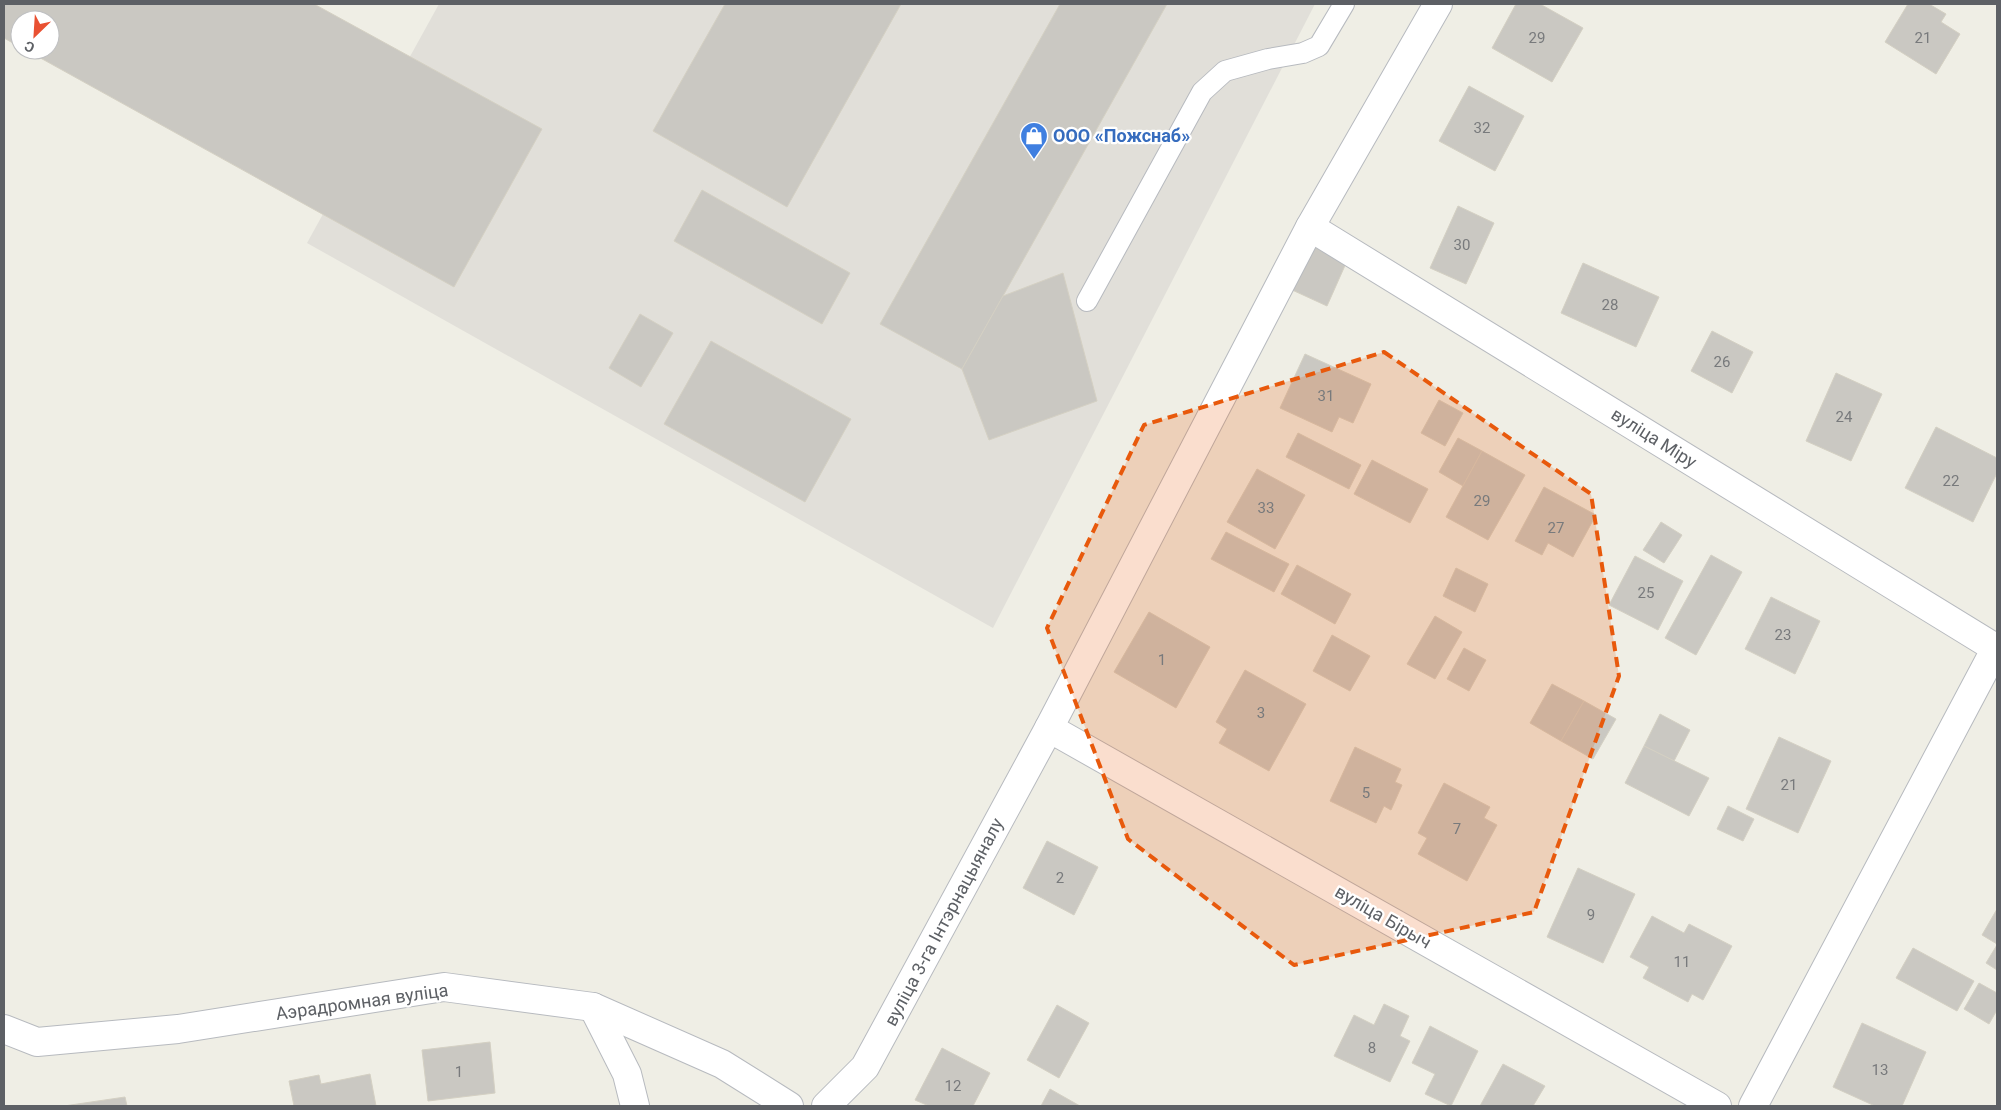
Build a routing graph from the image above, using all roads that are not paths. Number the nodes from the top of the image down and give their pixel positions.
1 (1344, 4) edge
2 (1438, 4) edge
3 (1310, 227) junction
4 (1087, 300) dead end
5 (1997, 648) edge
6 (1049, 728) junction
7 (593, 1007) junction
8 (4, 1029) edge
9 (635, 1106) edge
10 (789, 1106) edge
11 (826, 1106) edge
12 (1717, 1106) edge
13 (1753, 1106) edge

1 - 4 lane
2 - 3 street, вуліца 3-га Інтэрнацыяналу
3 - 5 street, вуліца Міру
3 - 6 street, вуліца 3-га Інтэрнацыяналу
5 - 13 street
6 - 11 street, вуліца 3-га Інтэрнацыяналу
6 - 12 street, вуліца Бірыч
7 - 8 street, Аэрадромная вуліца
7 - 9 street
7 - 10 street, Аэрадромная вуліца

